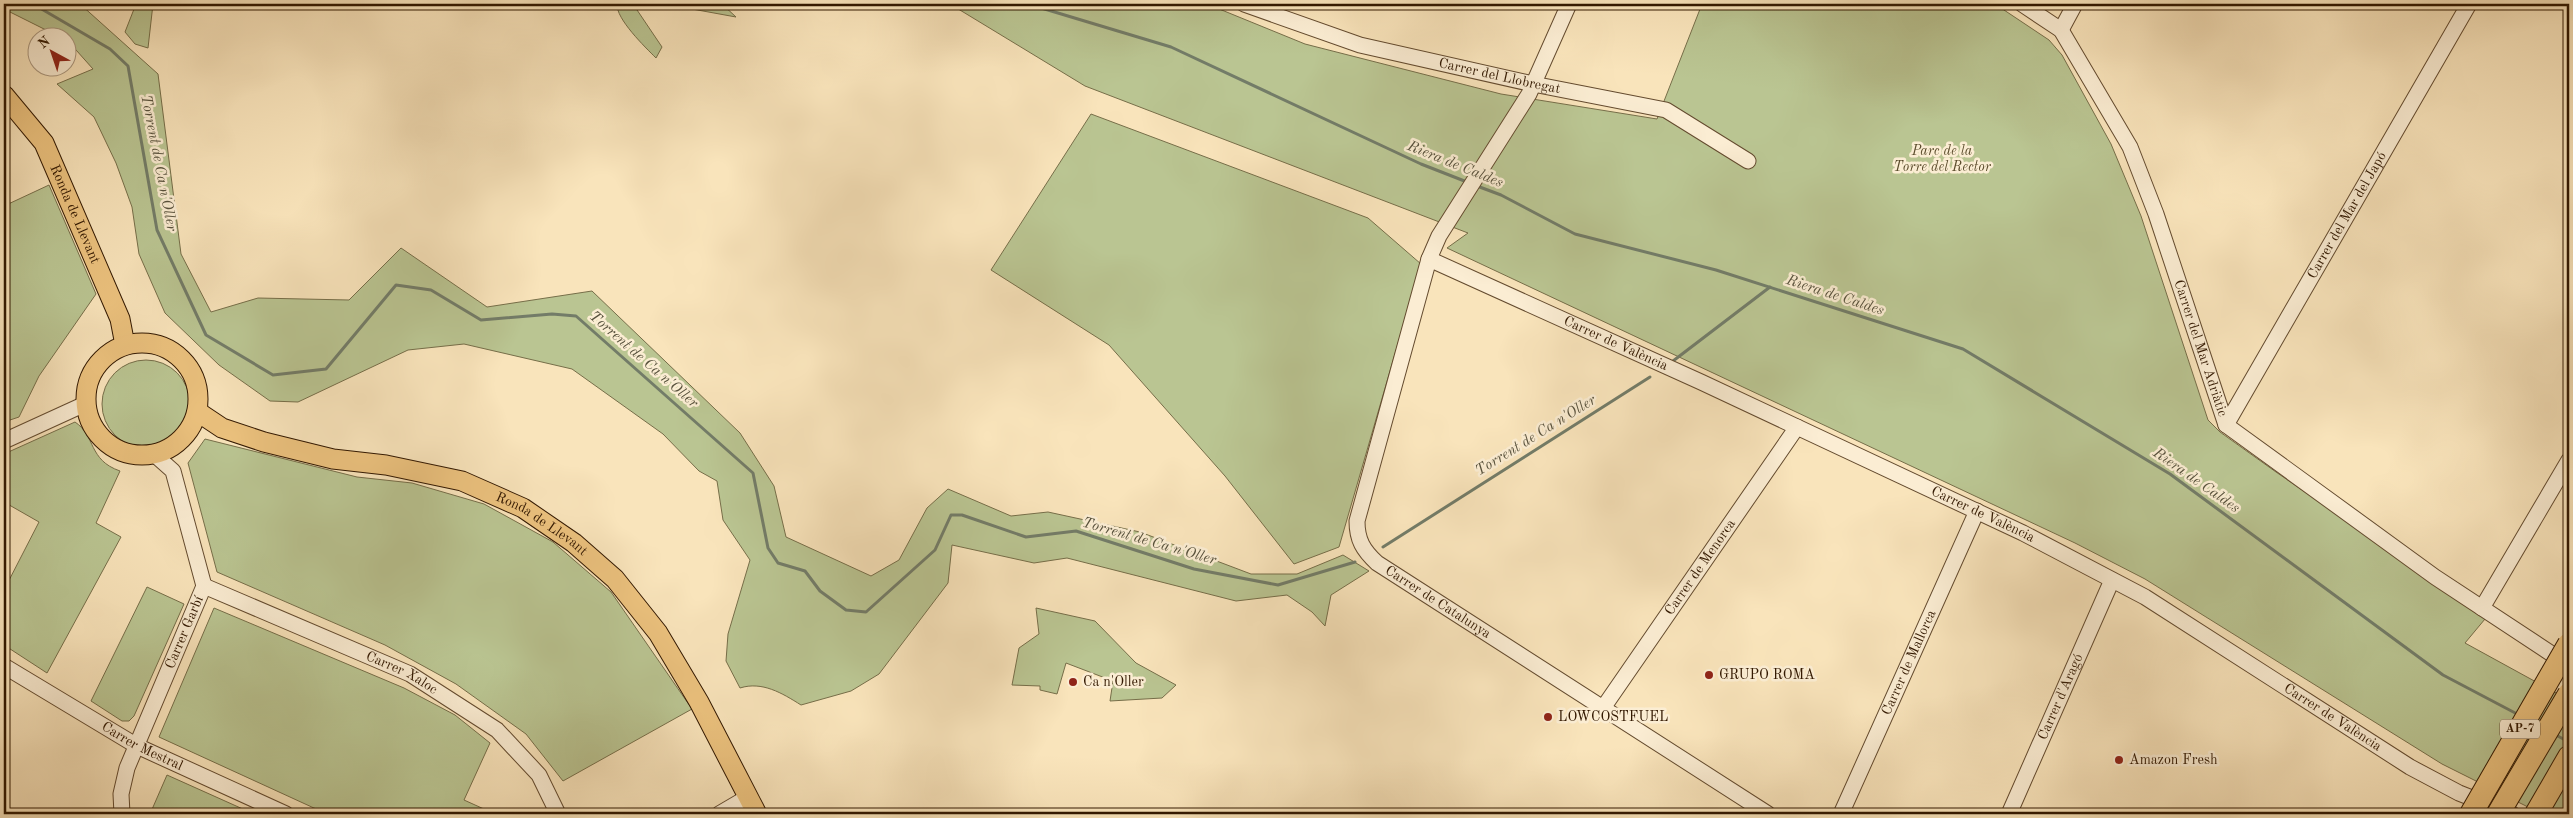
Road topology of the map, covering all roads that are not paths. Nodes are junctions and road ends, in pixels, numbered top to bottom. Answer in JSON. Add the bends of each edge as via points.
{"nodes":[{"id":1,"x":1244,"y":4,"type":"edge"},
{"id":2,"x":1569,"y":4,"type":"edge"},
{"id":3,"x":2022,"y":4,"type":"edge"},
{"id":4,"x":2075,"y":4,"type":"edge"},
{"id":5,"x":2469,"y":4,"type":"edge"},
{"id":6,"x":2061,"y":30,"type":"junction"},
{"id":7,"x":1533,"y":84,"type":"junction"},
{"id":8,"x":4,"y":95,"type":"edge"},
{"id":9,"x":1748,"y":161,"type":"dead end"},
{"id":10,"x":1429,"y":259,"type":"junction"},
{"id":11,"x":125,"y":345,"type":"junction"},
{"id":12,"x":85,"y":404,"type":"junction"},
{"id":13,"x":198,"y":412,"type":"junction"},
{"id":14,"x":2226,"y":425,"type":"junction"},
{"id":15,"x":1797,"y":427,"type":"junction"},
{"id":16,"x":4,"y":441,"type":"edge"},
{"id":17,"x":155,"y":455,"type":"junction"},
{"id":18,"x":2569,"y":460,"type":"edge"},
{"id":19,"x":1977,"y":511,"type":"junction"},
{"id":20,"x":2112,"y":580,"type":"junction"},
{"id":21,"x":204,"y":586,"type":"junction"},
{"id":22,"x":2482,"y":608,"type":"junction"},
{"id":23,"x":2569,"y":644,"type":"edge"},
{"id":24,"x":4,"y":666,"type":"edge"},
{"id":25,"x":2569,"y":666,"type":"edge"},
{"id":26,"x":2569,"y":694,"type":"edge"},
{"id":27,"x":1603,"y":708,"type":"junction"},
{"id":28,"x":137,"y":746,"type":"junction"},
{"id":29,"x":2569,"y":757,"type":"edge"},
{"id":30,"x":748,"y":797,"type":"junction"},
{"id":31,"x":122,"y":814,"type":"edge"},
{"id":32,"x":286,"y":814,"type":"edge"},
{"id":33,"x":558,"y":814,"type":"edge"},
{"id":34,"x":719,"y":814,"type":"edge"},
{"id":35,"x":757,"y":814,"type":"edge"},
{"id":36,"x":1768,"y":814,"type":"edge"},
{"id":37,"x":1841,"y":814,"type":"edge"},
{"id":38,"x":2009,"y":814,"type":"edge"},
{"id":39,"x":2471,"y":814,"type":"edge"},
{"id":40,"x":2498,"y":814,"type":"edge"},
{"id":41,"x":2512,"y":814,"type":"edge"},
{"id":42,"x":2536,"y":814,"type":"edge"}],
"edges":[{"from":1,"to":7,"type":"street","name":"Carrer del Llobregat","via":[[1350,42]]},
{"from":2,"to":7,"type":"street","name":"Carrer de Catalunya"},
{"from":3,"to":6,"type":"street","name":"Carrer del Mar Adriàtic"},
{"from":4,"to":6,"type":"street"},
{"from":5,"to":14,"type":"street","name":"Carrer del Mar del Japó"},
{"from":6,"to":14,"type":"street","name":"Carrer del Mar Adriàtic","via":[[2130,147],[2156,214]]},
{"from":7,"to":9,"type":"street","name":"Carrer del Llobregat","via":[[1666,110]]},
{"from":7,"to":10,"type":"street","name":"Carrer de Catalunya","via":[[1499,144],[1439,236]]},
{"from":8,"to":11,"type":"main road","name":"Ronda de Llevant","via":[[44,143],[120,318]]},
{"from":10,"to":15,"type":"street","name":"Carrer de València"},
{"from":10,"to":27,"type":"street","name":"Carrer de Catalunya","via":[[1357,521],[1360,544],[1377,563]]},
{"from":11,"to":12,"type":"main road","via":[[108,354],[95,367],[87,386]]},
{"from":11,"to":13,"type":"main road","via":[[156,344],[176,353],[190,367],[199,395]]},
{"from":12,"to":16,"type":"street"},
{"from":12,"to":17,"type":"main road","via":[[90,423],[111,447],[124,454]]},
{"from":13,"to":17,"type":"main road","via":[[190,430],[173,447]]},
{"from":13,"to":30,"type":"main road","name":"Ronda de Llevant","via":[[222,428],[264,442],[333,459],[386,465],[462,481],[523,508],[574,543],[615,579],[658,633],[699,702]]},
{"from":14,"to":22,"type":"street","name":"Carrer del Mar Adriàtic"},
{"from":15,"to":19,"type":"street","name":"Carrer de València"},
{"from":15,"to":27,"type":"street","name":"Carrer de Menorca"},
{"from":17,"to":21,"type":"street","name":"Carrer Garbí","via":[[173,471]]},
{"from":18,"to":22,"type":"street"},
{"from":19,"to":20,"type":"street","name":"Carrer de València"},
{"from":19,"to":37,"type":"street","name":"Carrer de Mallorca"},
{"from":20,"to":38,"type":"street","name":"Carrer d'Aragó"},
{"from":20,"to":41,"type":"street","name":"Carrer de València","via":[[2146,598],[2410,767],[2459,793]]},
{"from":21,"to":28,"type":"street","name":"Carrer Garbí"},
{"from":21,"to":33,"type":"street","name":"Carrer Xaloc","via":[[410,674],[498,730],[539,775]]},
{"from":22,"to":25,"type":"street","name":"Carrer del Mar Adriàtic"},
{"from":23,"to":39,"type":"highway","number":"AP-7","bridge":true},
{"from":24,"to":28,"type":"street","name":"Carrer Mestral"},
{"from":26,"to":40,"type":"highway","number":"AP-7","bridge":true},
{"from":27,"to":36,"type":"street","name":"Carrer de Catalunya"},
{"from":28,"to":31,"type":"street","name":"Carrer Garbí","via":[[123,780]]},
{"from":28,"to":32,"type":"street","name":"Carrer Mestral"},
{"from":29,"to":42,"type":"highway"},
{"from":30,"to":34,"type":"street"},
{"from":30,"to":35,"type":"main road","name":"Ronda de Llevant"}]}
